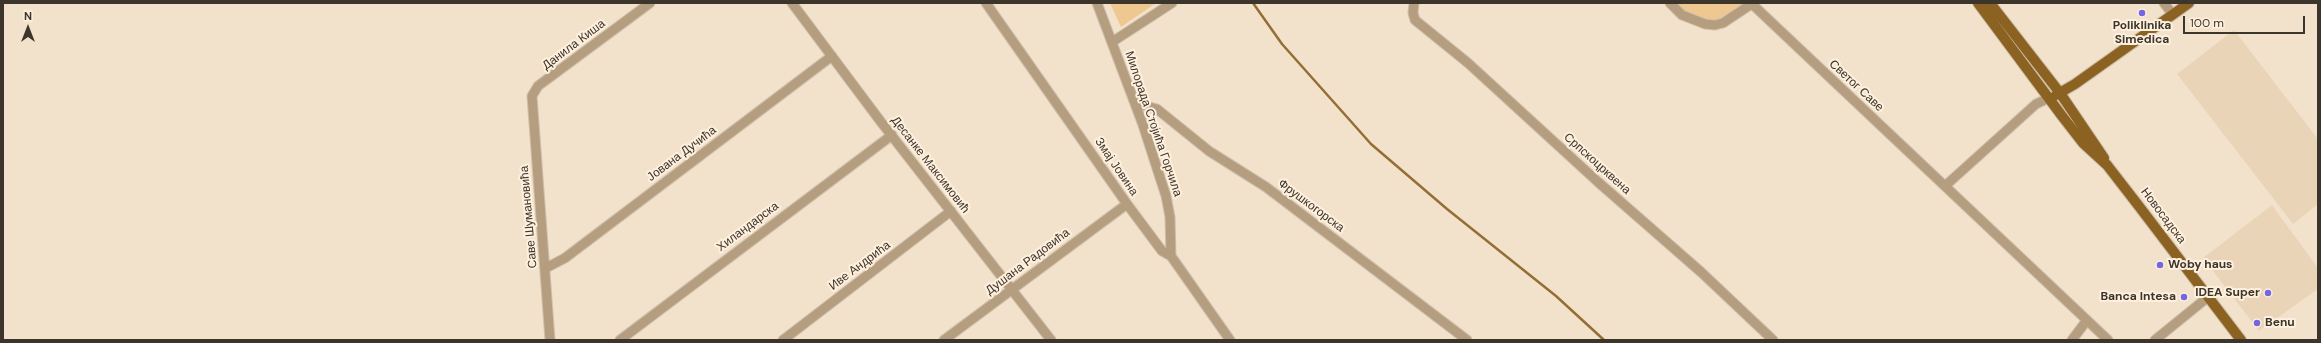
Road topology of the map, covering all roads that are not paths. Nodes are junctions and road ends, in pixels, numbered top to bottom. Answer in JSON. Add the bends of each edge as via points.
{"nodes":[{"id":1,"x":650,"y":3,"type":"edge"},
{"id":2,"x":792,"y":3,"type":"edge"},
{"id":3,"x":986,"y":3,"type":"edge"},
{"id":4,"x":1097,"y":3,"type":"edge"},
{"id":5,"x":1172,"y":3,"type":"edge"},
{"id":6,"x":1414,"y":3,"type":"edge"},
{"id":7,"x":1670,"y":3,"type":"edge"},
{"id":8,"x":1752,"y":3,"type":"edge"},
{"id":9,"x":1978,"y":3,"type":"edge"},
{"id":10,"x":1990,"y":3,"type":"edge"},
{"id":11,"x":2164,"y":3,"type":"edge"},
{"id":12,"x":2188,"y":3,"type":"edge"},
{"id":13,"x":2173,"y":14,"type":"junction"},
{"id":14,"x":1112,"y":42,"type":"junction"},
{"id":15,"x":832,"y":56,"type":"junction"},
{"id":16,"x":533,"y":93,"type":"joint"},
{"id":17,"x":2060,"y":93,"type":"junction"},
{"id":18,"x":2049,"y":98,"type":"junction"},
{"id":19,"x":1135,"y":103,"type":"junction"},
{"id":20,"x":892,"y":135,"type":"junction"},
{"id":21,"x":2107,"y":166,"type":"junction"},
{"id":22,"x":1944,"y":186,"type":"junction"},
{"id":23,"x":1127,"y":204,"type":"junction"},
{"id":24,"x":951,"y":211,"type":"junction"},
{"id":25,"x":1171,"y":256,"type":"junction"},
{"id":26,"x":546,"y":268,"type":"junction"},
{"id":27,"x":1011,"y":288,"type":"junction"},
{"id":28,"x":2208,"y":297,"type":"junction"},
{"id":29,"x":2088,"y":320,"type":"junction"},
{"id":30,"x":550,"y":340,"type":"edge"},
{"id":31,"x":620,"y":340,"type":"edge"},
{"id":32,"x":783,"y":340,"type":"edge"},
{"id":33,"x":944,"y":340,"type":"edge"},
{"id":34,"x":1051,"y":340,"type":"edge"},
{"id":35,"x":1230,"y":340,"type":"edge"},
{"id":36,"x":1467,"y":340,"type":"edge"},
{"id":37,"x":1773,"y":340,"type":"edge"},
{"id":38,"x":2072,"y":340,"type":"edge"},
{"id":39,"x":2108,"y":340,"type":"edge"},
{"id":40,"x":2155,"y":340,"type":"edge"},
{"id":41,"x":2241,"y":340,"type":"edge"}],
"edges":[{"from":1,"to":16,"type":"street","name":"Данила Киша","via":[[538,86]]},
{"from":2,"to":15,"type":"street","name":"Десанке Максимовић"},
{"from":3,"to":23,"type":"street","name":"Змај Јовина"},
{"from":4,"to":14,"type":"street","name":"Милорада Стојића Горчила"},
{"from":5,"to":14,"type":"street"},
{"from":6,"to":37,"type":"street","name":"Српскоцрквена","via":[[1415,20],[1468,64],[1701,272]]},
{"from":7,"to":8,"type":"street","via":[[1682,15],[1715,25]]},
{"from":8,"to":22,"type":"street","name":"Светог Саве"},
{"from":9,"to":18,"type":"main road","name":"Новосадска"},
{"from":10,"to":17,"type":"main road","name":"Новосадска"},
{"from":11,"to":13,"type":"street"},
{"from":12,"to":13,"type":"main road"},
{"from":13,"to":17,"type":"main road"},
{"from":14,"to":19,"type":"street","name":"Милорада Стојића Горчила"},
{"from":15,"to":20,"type":"street","name":"Десанке Максимовић"},
{"from":15,"to":26,"type":"street","name":"Јована Дучића","via":[[565,258]]},
{"from":16,"to":26,"type":"street","name":"Саве Шумановића","via":[[531,100]]},
{"from":17,"to":18,"type":"main road"},
{"from":17,"to":21,"type":"main road","name":"Новосадска","via":[[2092,137]]},
{"from":18,"to":21,"type":"main road","name":"Новосадска","via":[[2084,143]]},
{"from":18,"to":22,"type":"street","via":[[2036,104]]},
{"from":19,"to":25,"type":"street","name":"Милорада Стојића Горчила","via":[[1168,201]]},
{"from":19,"to":36,"type":"street","name":"Фрушкогорска","via":[[1157,109],[1209,151],[1266,187]]},
{"from":20,"to":24,"type":"street","name":"Десанке Максимовић"},
{"from":20,"to":31,"type":"street","name":"Хиландарска"},
{"from":21,"to":28,"type":"main road","name":"Новосадска"},
{"from":22,"to":29,"type":"street","name":"Светог Саве"},
{"from":23,"to":25,"type":"street","name":"Змај Јовина","via":[[1162,251]]},
{"from":23,"to":27,"type":"street","name":"Душана Радовића"},
{"from":24,"to":27,"type":"street","name":"Десанке Максимовић"},
{"from":24,"to":32,"type":"street","name":"Иве Андрића"},
{"from":25,"to":35,"type":"street","name":"Змај Јовина"},
{"from":26,"to":30,"type":"street","name":"Саве Шумановића"},
{"from":27,"to":33,"type":"street","name":"Душана Радовића"},
{"from":27,"to":34,"type":"street","name":"Десанке Максимовић"},
{"from":28,"to":40,"type":"street"},
{"from":28,"to":41,"type":"main road","name":"Новосадска"},
{"from":29,"to":38,"type":"street"},
{"from":29,"to":39,"type":"street","name":"Светог Саве"}]}
